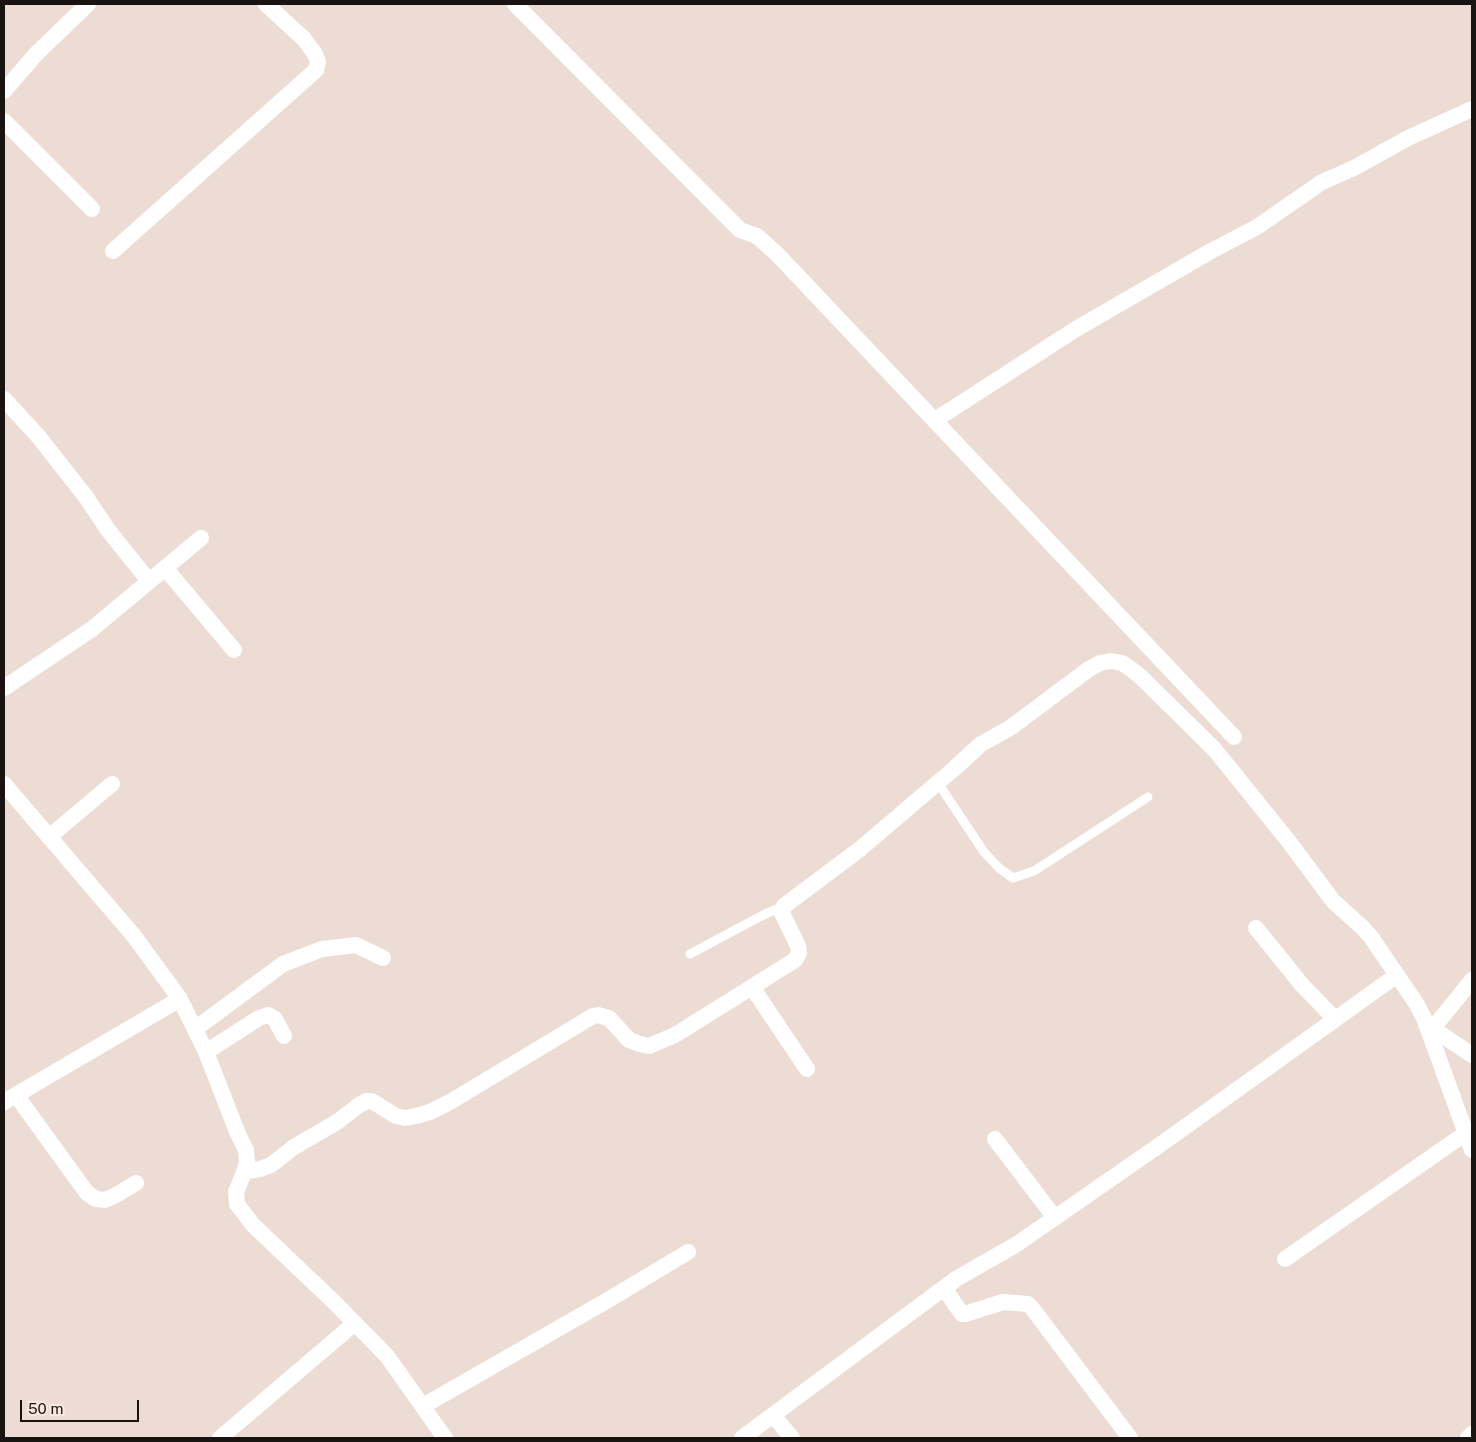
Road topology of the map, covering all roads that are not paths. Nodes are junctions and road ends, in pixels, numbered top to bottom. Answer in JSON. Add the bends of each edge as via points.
{"nodes":[{"id":1,"x":88,"y":4,"type":"edge"},
{"id":2,"x":266,"y":4,"type":"edge"},
{"id":3,"x":515,"y":4,"type":"edge"},
{"id":4,"x":4,"y":91,"type":"edge"},
{"id":5,"x":1472,"y":109,"type":"edge"},
{"id":6,"x":4,"y":121,"type":"edge"},
{"id":7,"x":92,"y":209,"type":"dead end"},
{"id":8,"x":113,"y":251,"type":"dead end"},
{"id":9,"x":4,"y":399,"type":"edge"},
{"id":10,"x":935,"y":420,"type":"junction"},
{"id":11,"x":202,"y":538,"type":"dead end"},
{"id":12,"x":165,"y":568,"type":"junction"},
{"id":13,"x":149,"y":581,"type":"junction"},
{"id":14,"x":234,"y":650,"type":"dead end"},
{"id":15,"x":4,"y":688,"type":"edge"},
{"id":16,"x":1234,"y":737,"type":"dead end"},
{"id":17,"x":938,"y":783,"type":"junction"},
{"id":18,"x":4,"y":784,"type":"edge"},
{"id":19,"x":112,"y":784,"type":"dead end"},
{"id":20,"x":1148,"y":797,"type":"dead end"},
{"id":21,"x":50,"y":837,"type":"junction"},
{"id":22,"x":784,"y":906,"type":"junction"},
{"id":23,"x":1256,"y":928,"type":"dead end"},
{"id":24,"x":690,"y":954,"type":"dead end"},
{"id":25,"x":383,"y":958,"type":"dead end"},
{"id":26,"x":1397,"y":975,"type":"junction"},
{"id":27,"x":1472,"y":980,"type":"edge"},
{"id":28,"x":752,"y":987,"type":"junction"},
{"id":29,"x":180,"y":999,"type":"junction"},
{"id":30,"x":1335,"y":1019,"type":"junction"},
{"id":31,"x":195,"y":1029,"type":"junction"},
{"id":32,"x":1431,"y":1030,"type":"junction"},
{"id":33,"x":284,"y":1036,"type":"dead end"},
{"id":34,"x":206,"y":1052,"type":"junction"},
{"id":35,"x":1472,"y":1055,"type":"edge"},
{"id":36,"x":807,"y":1069,"type":"dead end"},
{"id":37,"x":10,"y":1098,"type":"edge"},
{"id":38,"x":1466,"y":1133,"type":"junction"},
{"id":39,"x":995,"y":1139,"type":"dead end"},
{"id":40,"x":1472,"y":1150,"type":"edge"},
{"id":41,"x":244,"y":1172,"type":"junction"},
{"id":42,"x":136,"y":1183,"type":"dead end"},
{"id":43,"x":1055,"y":1218,"type":"junction"},
{"id":44,"x":688,"y":1252,"type":"dead end"},
{"id":45,"x":1285,"y":1259,"type":"dead end"},
{"id":46,"x":944,"y":1288,"type":"junction"},
{"id":47,"x":355,"y":1323,"type":"junction"},
{"id":48,"x":423,"y":1406,"type":"junction"},
{"id":49,"x":773,"y":1415,"type":"junction"},
{"id":50,"x":1472,"y":1434,"type":"edge"},
{"id":51,"x":220,"y":1438,"type":"edge"},
{"id":52,"x":445,"y":1438,"type":"edge"},
{"id":53,"x":742,"y":1438,"type":"edge"},
{"id":54,"x":792,"y":1438,"type":"edge"},
{"id":55,"x":1130,"y":1438,"type":"edge"},
{"id":56,"x":1468,"y":1438,"type":"edge"}],
"edges":[{"from":1,"to":4,"type":"street","via":[[36,54]]},
{"from":2,"to":8,"type":"street","via":[[304,39],[315,54],[316,70]]},
{"from":3,"to":10,"type":"street","via":[[740,230],[757,236],[777,254]]},
{"from":5,"to":10,"type":"street","via":[[1322,182],[1257,227],[1211,250],[1076,329]]},
{"from":6,"to":7,"type":"street"},
{"from":9,"to":13,"type":"street","via":[[38,436]]},
{"from":10,"to":16,"type":"street"},
{"from":11,"to":12,"type":"street"},
{"from":12,"to":13,"type":"street"},
{"from":12,"to":14,"type":"street"},
{"from":13,"to":15,"type":"street","via":[[92,629]]},
{"from":17,"to":20,"type":"lane","via":[[984,852],[1012,878],[1034,871]]},
{"from":17,"to":22,"type":"street","via":[[860,849]]},
{"from":17,"to":26,"type":"street","via":[[981,744],[1010,728],[1089,669],[1110,661],[1122,663],[1141,677],[1215,750],[1333,901],[1371,937]]},
{"from":18,"to":21,"type":"street"},
{"from":19,"to":21,"type":"street"},
{"from":21,"to":29,"type":"street","via":[[134,936]]},
{"from":22,"to":24,"type":"lane"},
{"from":22,"to":28,"type":"street","via":[[782,913],[800,953],[795,960]]},
{"from":23,"to":30,"type":"street","via":[[1302,985]]},
{"from":25,"to":31,"type":"street","via":[[356,945],[322,949],[283,964]]},
{"from":26,"to":30,"type":"street"},
{"from":26,"to":32,"type":"street"},
{"from":27,"to":32,"type":"street"},
{"from":28,"to":36,"type":"street"},
{"from":28,"to":41,"type":"street","via":[[675,1035],[650,1046],[629,1040],[610,1018],[593,1016],[430,1112],[404,1118],[367,1101],[271,1164]]},
{"from":29,"to":31,"type":"street"},
{"from":29,"to":37,"type":"street"},
{"from":30,"to":43,"type":"street"},
{"from":31,"to":34,"type":"street"},
{"from":32,"to":35,"type":"street"},
{"from":32,"to":38,"type":"street"},
{"from":33,"to":34,"type":"street","via":[[275,1019],[268,1015]]},
{"from":34,"to":41,"type":"street","via":[[246,1150]]},
{"from":37,"to":42,"type":"street","via":[[87,1193],[104,1200]]},
{"from":38,"to":40,"type":"street"},
{"from":38,"to":45,"type":"street"},
{"from":39,"to":43,"type":"street"},
{"from":41,"to":47,"type":"street","via":[[236,1192],[237,1204],[253,1225]]},
{"from":43,"to":46,"type":"street"},
{"from":44,"to":48,"type":"street"},
{"from":46,"to":49,"type":"street"},
{"from":46,"to":55,"type":"street","via":[[962,1314],[1003,1302],[1028,1304]]},
{"from":47,"to":48,"type":"street","via":[[387,1356]]},
{"from":47,"to":51,"type":"street"},
{"from":48,"to":52,"type":"street"},
{"from":49,"to":53,"type":"street"},
{"from":49,"to":54,"type":"street"},
{"from":50,"to":56,"type":"street"}]}
